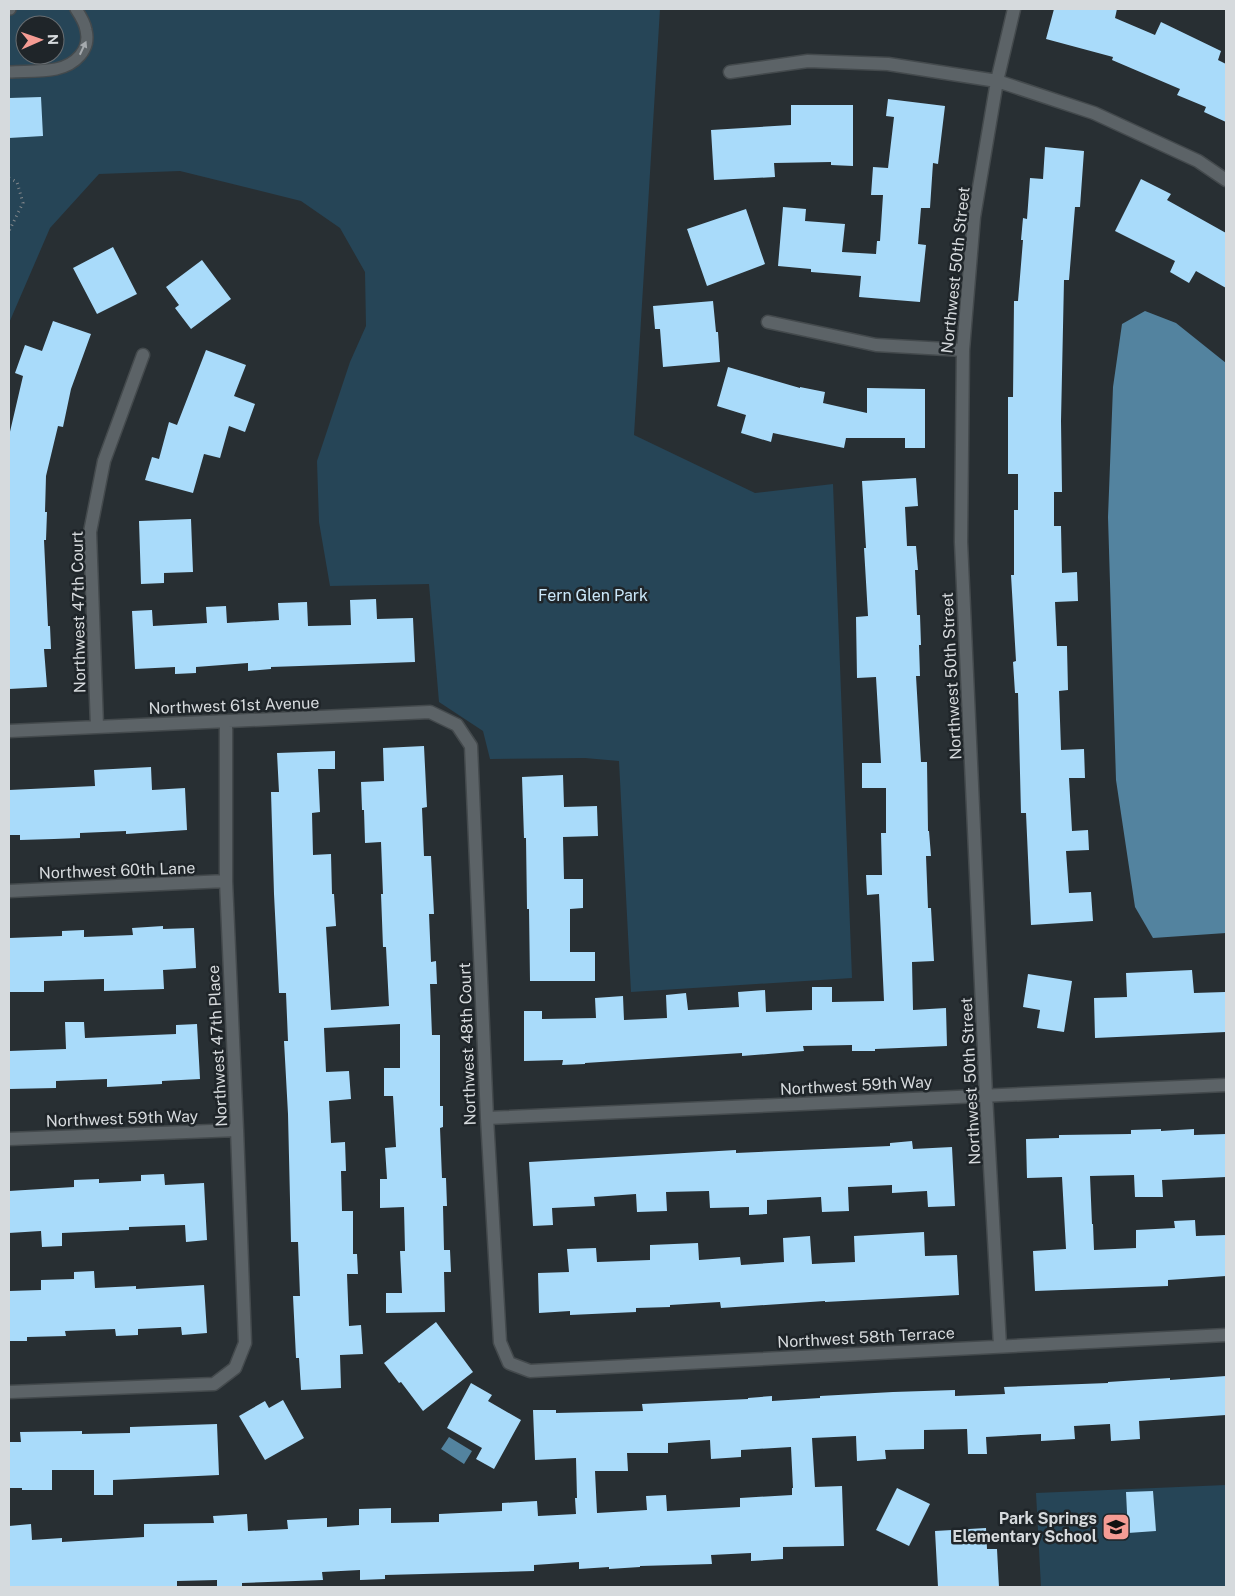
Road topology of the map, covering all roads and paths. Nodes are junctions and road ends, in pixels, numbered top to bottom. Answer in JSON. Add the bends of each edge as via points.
{"nodes":[{"id":1,"x":76,"y":9,"type":"edge"},
{"id":2,"x":1014,"y":9,"type":"edge"},
{"id":3,"x":9,"y":72,"type":"edge"},
{"id":4,"x":730,"y":72,"type":"dead end"},
{"id":5,"x":996,"y":82,"type":"junction"},
{"id":6,"x":9,"y":178,"type":"edge"},
{"id":7,"x":1226,"y":180,"type":"edge"},
{"id":8,"x":9,"y":232,"type":"edge"},
{"id":9,"x":768,"y":322,"type":"dead end"},
{"id":10,"x":963,"y":350,"type":"junction"},
{"id":11,"x":143,"y":355,"type":"dead end"},
{"id":12,"x":226,"y":722,"type":"junction"},
{"id":13,"x":457,"y":725,"type":"joint"},
{"id":14,"x":97,"y":726,"type":"junction"},
{"id":15,"x":9,"y":730,"type":"edge"},
{"id":16,"x":226,"y":882,"type":"junction"},
{"id":17,"x":9,"y":891,"type":"edge"},
{"id":18,"x":1226,"y":1085,"type":"edge"},
{"id":19,"x":986,"y":1096,"type":"junction"},
{"id":20,"x":487,"y":1118,"type":"junction"},
{"id":21,"x":237,"y":1130,"type":"junction"},
{"id":22,"x":9,"y":1139,"type":"edge"},
{"id":23,"x":1226,"y":1335,"type":"edge"},
{"id":24,"x":1000,"y":1346,"type":"junction"},
{"id":25,"x":509,"y":1364,"type":"joint"},
{"id":26,"x":9,"y":1392,"type":"edge"}],
"edges":[{"from":3,"to":1,"type":"lane","one_way":true,"via":[[55,69],[74,62],[87,44],[86,30]]},
{"from":2,"to":5,"type":"street","name":"Northwest 50th Street"},
{"from":4,"to":5,"type":"street","via":[[808,61],[879,64]]},
{"from":5,"to":7,"type":"street","via":[[1094,113],[1198,161]]},
{"from":5,"to":10,"type":"street","name":"Northwest 50th Street","via":[[974,217]]},
{"from":6,"to":8,"type":"path","via":[[17,182],[23,203]]},
{"from":9,"to":10,"type":"street","via":[[876,345]]},
{"from":10,"to":19,"type":"street","name":"Northwest 50th Street","via":[[961,542]]},
{"from":11,"to":14,"type":"street","name":"Northwest 47th Court","via":[[104,461],[90,532]]},
{"from":12,"to":13,"type":"street","name":"Northwest 61st Avenue","via":[[430,712]]},
{"from":12,"to":14,"type":"street","name":"Northwest 61st Avenue"},
{"from":12,"to":16,"type":"street","name":"Northwest 47th Place"},
{"from":13,"to":20,"type":"street","name":"Northwest 48th Court","via":[[471,746]]},
{"from":14,"to":15,"type":"street","name":"Northwest 61st Avenue"},
{"from":16,"to":17,"type":"street","name":"Northwest 60th Lane"},
{"from":16,"to":21,"type":"street","name":"Northwest 47th Place"},
{"from":18,"to":19,"type":"street","name":"Northwest 59th Way"},
{"from":19,"to":20,"type":"street","name":"Northwest 59th Way"},
{"from":19,"to":24,"type":"street","name":"Northwest 50th Street"},
{"from":20,"to":25,"type":"street","name":"Northwest 48th Court","via":[[500,1342]]},
{"from":21,"to":22,"type":"street","name":"Northwest 59th Way"},
{"from":21,"to":26,"type":"street","name":"Northwest 47th Place","via":[[245,1343],[235,1368],[214,1384]]},
{"from":23,"to":24,"type":"street","name":"Northwest 58th Terrace"},
{"from":24,"to":25,"type":"street","name":"Northwest 58th Terrace","via":[[530,1371]]}]}
